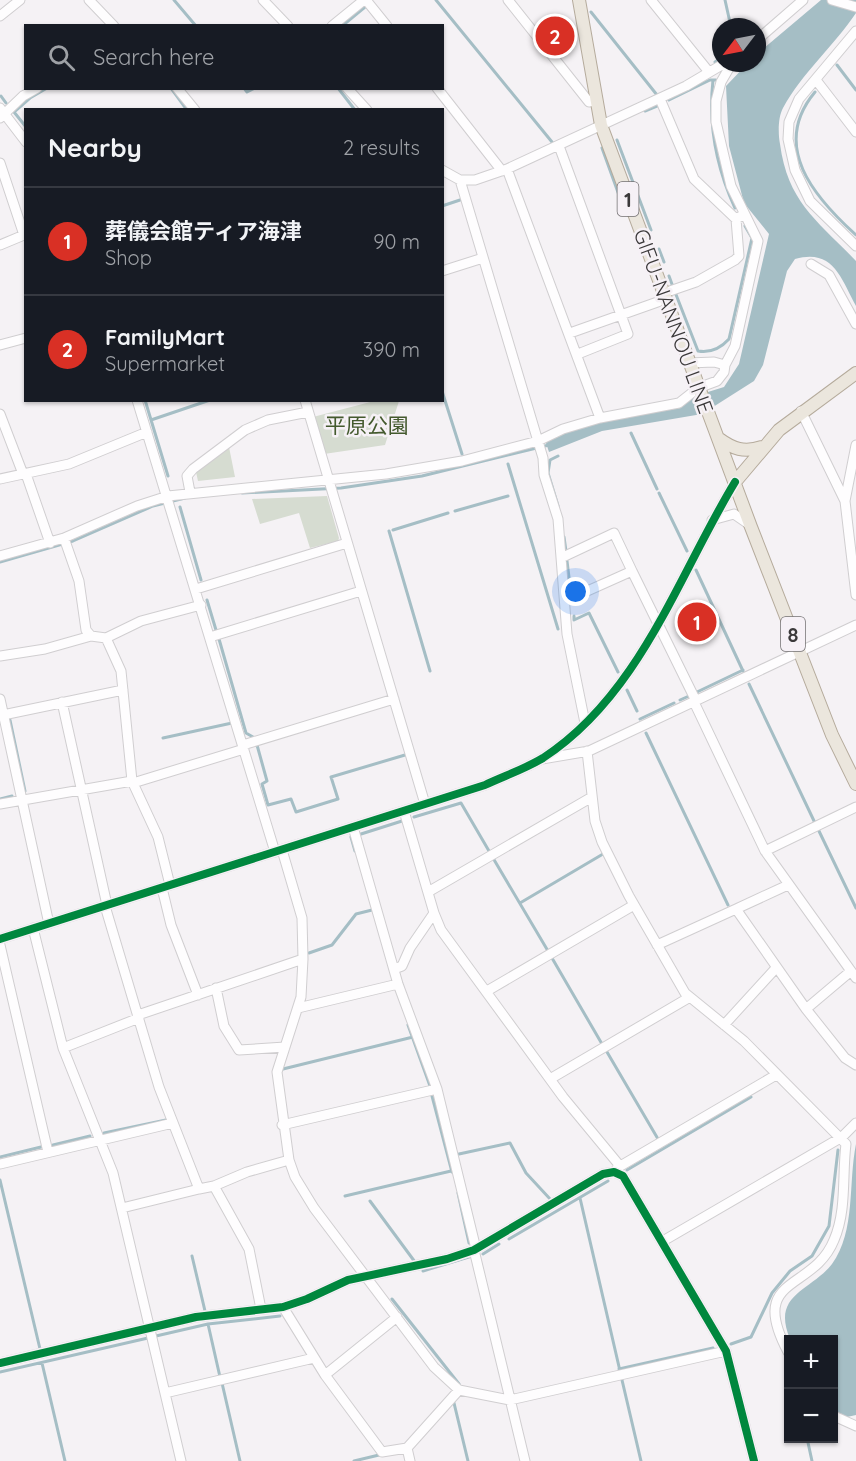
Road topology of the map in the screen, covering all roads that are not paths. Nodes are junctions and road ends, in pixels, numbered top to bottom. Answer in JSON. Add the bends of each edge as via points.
{"nodes":[{"id":1,"x":20,"y":0,"type":"edge"},
{"id":2,"x":89,"y":0,"type":"edge"},
{"id":3,"x":263,"y":0,"type":"edge"},
{"id":4,"x":365,"y":0,"type":"edge"},
{"id":5,"x":507,"y":0,"type":"edge"},
{"id":6,"x":579,"y":0,"type":"edge"},
{"id":7,"x":651,"y":0,"type":"edge"},
{"id":8,"x":803,"y":0,"type":"edge"},
{"id":9,"x":832,"y":0,"type":"edge"},
{"id":10,"x":351,"y":4,"type":"edge"},
{"id":11,"x":856,"y":7,"type":"edge"},
{"id":12,"x":0,"y":16,"type":"edge"},
{"id":13,"x":112,"y":24,"type":"edge"},
{"id":14,"x":286,"y":24,"type":"edge"},
{"id":15,"x":334,"y":24,"type":"edge"},
{"id":16,"x":385,"y":24,"type":"edge"},
{"id":17,"x":856,"y":31,"type":"edge"},
{"id":18,"x":766,"y":32,"type":"edge"},
{"id":19,"x":712,"y":70,"type":"edge"},
{"id":20,"x":709,"y":72,"type":"junction"},
{"id":21,"x":727,"y":72,"type":"edge"},
{"id":22,"x":816,"y":80,"type":"junction"},
{"id":23,"x":34,"y":90,"type":"edge"},
{"id":24,"x":179,"y":90,"type":"edge"},
{"id":25,"x":349,"y":90,"type":"edge"},
{"id":26,"x":439,"y":90,"type":"edge"},
{"id":27,"x":660,"y":99,"type":"junction"},
{"id":28,"x":595,"y":101,"type":"junction"},
{"id":29,"x":193,"y":108,"type":"edge"},
{"id":30,"x":365,"y":108,"type":"edge"},
{"id":31,"x":1,"y":114,"type":"edge"},
{"id":32,"x":601,"y":125,"type":"junction"},
{"id":33,"x":856,"y":132,"type":"edge"},
{"id":34,"x":24,"y":140,"type":"edge"},
{"id":35,"x":559,"y":146,"type":"junction"},
{"id":36,"x":0,"y":163,"type":"edge"},
{"id":37,"x":504,"y":170,"type":"junction"},
{"id":38,"x":444,"y":171,"type":"edge"},
{"id":39,"x":460,"y":180,"type":"junction"},
{"id":40,"x":740,"y":217,"type":"junction"},
{"id":41,"x":24,"y":231,"type":"edge"},
{"id":42,"x":24,"y":234,"type":"edge"},
{"id":43,"x":0,"y":245,"type":"edge"},
{"id":44,"x":856,"y":246,"type":"edge"},
{"id":45,"x":483,"y":258,"type":"junction"},
{"id":46,"x":811,"y":264,"type":"dead end"},
{"id":47,"x":444,"y":271,"type":"edge"},
{"id":48,"x":665,"y":296,"type":"junction"},
{"id":49,"x":621,"y":315,"type":"junction"},
{"id":50,"x":856,"y":324,"type":"edge"},
{"id":51,"x":570,"y":333,"type":"junction"},
{"id":52,"x":24,"y":339,"type":"edge"},
{"id":53,"x":0,"y":345,"type":"edge"},
{"id":54,"x":578,"y":354,"type":"junction"},
{"id":55,"x":689,"y":363,"type":"junction"},
{"id":56,"x":725,"y":365,"type":"junction"},
{"id":57,"x":856,"y":373,"type":"edge"},
{"id":58,"x":699,"y":390,"type":"junction"},
{"id":59,"x":138,"y":402,"type":"edge"},
{"id":60,"x":306,"y":402,"type":"edge"},
{"id":61,"x":801,"y":411,"type":"junction"},
{"id":62,"x":308,"y":412,"type":"junction"},
{"id":63,"x":0,"y":415,"type":"edge"},
{"id":64,"x":600,"y":418,"type":"junction"},
{"id":65,"x":147,"y":432,"type":"junction"},
{"id":66,"x":717,"y":437,"type":"junction"},
{"id":67,"x":538,"y":441,"type":"junction"},
{"id":68,"x":856,"y":445,"type":"edge"},
{"id":69,"x":762,"y":447,"type":"junction"},
{"id":70,"x":25,"y":474,"type":"junction"},
{"id":71,"x":0,"y":479,"type":"edge"},
{"id":72,"x":735,"y":482,"type":"junction"},
{"id":73,"x":330,"y":486,"type":"junction"},
{"id":74,"x":190,"y":492,"type":"junction"},
{"id":75,"x":168,"y":497,"type":"junction"},
{"id":76,"x":845,"y":501,"type":"junction"},
{"id":77,"x":711,"y":521,"type":"junction"},
{"id":78,"x":751,"y":527,"type":"junction"},
{"id":79,"x":65,"y":540,"type":"junction"},
{"id":80,"x":50,"y":543,"type":"junction"},
{"id":81,"x":347,"y":543,"type":"junction"},
{"id":82,"x":0,"y":556,"type":"edge"},
{"id":83,"x":562,"y":557,"type":"junction"},
{"id":84,"x":632,"y":571,"type":"junction"},
{"id":85,"x":196,"y":589,"type":"junction"},
{"id":86,"x":361,"y":591,"type":"junction"},
{"id":87,"x":856,"y":595,"type":"edge"},
{"id":88,"x":565,"y":601,"type":"junction"},
{"id":89,"x":201,"y":605,"type":"junction"},
{"id":90,"x":658,"y":623,"type":"junction"},
{"id":91,"x":856,"y":625,"type":"edge"},
{"id":92,"x":91,"y":636,"type":"junction"},
{"id":93,"x":210,"y":637,"type":"junction"},
{"id":94,"x":106,"y":638,"type":"junction"},
{"id":95,"x":800,"y":652,"type":"junction"},
{"id":96,"x":0,"y":656,"type":"edge"},
{"id":97,"x":123,"y":690,"type":"junction"},
{"id":98,"x":0,"y":699,"type":"edge"},
{"id":99,"x":394,"y":699,"type":"junction"},
{"id":100,"x":62,"y":702,"type":"junction"},
{"id":101,"x":695,"y":702,"type":"junction"},
{"id":102,"x":3,"y":715,"type":"junction"},
{"id":103,"x":585,"y":723,"type":"junction"},
{"id":104,"x":243,"y":747,"type":"junction"},
{"id":105,"x":587,"y":751,"type":"junction"},
{"id":106,"x":542,"y":759,"type":"junction"},
{"id":107,"x":133,"y":782,"type":"junction"},
{"id":108,"x":856,"y":784,"type":"edge"},
{"id":109,"x":81,"y":788,"type":"junction"},
{"id":110,"x":592,"y":797,"type":"junction"},
{"id":111,"x":22,"y":799,"type":"junction"},
{"id":112,"x":0,"y":804,"type":"edge"},
{"id":113,"x":426,"y":804,"type":"junction"},
{"id":114,"x":856,"y":807,"type":"edge"},
{"id":115,"x":404,"y":811,"type":"junction"},
{"id":116,"x":353,"y":827,"type":"junction"},
{"id":117,"x":278,"y":851,"type":"junction"},
{"id":118,"x":765,"y":851,"type":"junction"},
{"id":119,"x":788,"y":885,"type":"junction"},
{"id":120,"x":166,"y":887,"type":"junction"},
{"id":121,"x":428,"y":892,"type":"junction"},
{"id":122,"x":106,"y":905,"type":"junction"},
{"id":123,"x":634,"y":905,"type":"junction"},
{"id":124,"x":736,"y":909,"type":"junction"},
{"id":125,"x":434,"y":913,"type":"junction"},
{"id":126,"x":49,"y":924,"type":"junction"},
{"id":127,"x":33,"y":928,"type":"junction"},
{"id":128,"x":0,"y":939,"type":"edge"},
{"id":129,"x":0,"y":945,"type":"edge"},
{"id":130,"x":657,"y":945,"type":"junction"},
{"id":131,"x":303,"y":959,"type":"junction"},
{"id":132,"x":776,"y":968,"type":"junction"},
{"id":133,"x":394,"y":969,"type":"junction"},
{"id":134,"x":853,"y":974,"type":"edge"},
{"id":135,"x":398,"y":984,"type":"junction"},
{"id":136,"x":216,"y":988,"type":"junction"},
{"id":137,"x":487,"y":991,"type":"junction"},
{"id":138,"x":198,"y":995,"type":"junction"},
{"id":139,"x":690,"y":997,"type":"junction"},
{"id":140,"x":298,"y":1008,"type":"junction"},
{"id":141,"x":806,"y":1009,"type":"junction"},
{"id":142,"x":138,"y":1017,"type":"junction"},
{"id":143,"x":724,"y":1025,"type":"junction"},
{"id":144,"x":285,"y":1047,"type":"junction"},
{"id":145,"x":63,"y":1048,"type":"junction"},
{"id":146,"x":856,"y":1065,"type":"edge"},
{"id":147,"x":776,"y":1075,"type":"junction"},
{"id":148,"x":550,"y":1079,"type":"junction"},
{"id":149,"x":437,"y":1089,"type":"junction"},
{"id":150,"x":173,"y":1123,"type":"junction"},
{"id":151,"x":856,"y":1123,"type":"edge"},
{"id":152,"x":282,"y":1125,"type":"junction"},
{"id":153,"x":842,"y":1137,"type":"junction"},
{"id":154,"x":99,"y":1140,"type":"junction"},
{"id":155,"x":48,"y":1152,"type":"junction"},
{"id":156,"x":289,"y":1160,"type":"junction"},
{"id":157,"x":0,"y":1164,"type":"edge"},
{"id":158,"x":617,"y":1169,"type":"junction"},
{"id":159,"x":214,"y":1186,"type":"junction"},
{"id":160,"x":199,"y":1189,"type":"junction"},
{"id":161,"x":122,"y":1208,"type":"junction"},
{"id":162,"x":663,"y":1241,"type":"junction"},
{"id":163,"x":475,"y":1249,"type":"junction"},
{"id":164,"x":365,"y":1275,"type":"junction"},
{"id":165,"x":283,"y":1307,"type":"junction"},
{"id":166,"x":261,"y":1309,"type":"junction"},
{"id":167,"x":397,"y":1317,"type":"junction"},
{"id":168,"x":151,"y":1329,"type":"junction"},
{"id":169,"x":784,"y":1343,"type":"edge"},
{"id":170,"x":726,"y":1351,"type":"junction"},
{"id":171,"x":314,"y":1358,"type":"junction"},
{"id":172,"x":0,"y":1363,"type":"edge"},
{"id":173,"x":325,"y":1375,"type":"junction"},
{"id":174,"x":459,"y":1390,"type":"junction"},
{"id":175,"x":165,"y":1393,"type":"junction"},
{"id":176,"x":510,"y":1401,"type":"junction"},
{"id":177,"x":838,"y":1418,"type":"edge"},
{"id":178,"x":856,"y":1426,"type":"edge"},
{"id":179,"x":407,"y":1448,"type":"junction"},
{"id":180,"x":181,"y":1461,"type":"edge"},
{"id":181,"x":410,"y":1461,"type":"edge"},
{"id":182,"x":525,"y":1461,"type":"edge"},
{"id":183,"x":754,"y":1461,"type":"edge"}],
"edges":[{"from":1,"to":12,"type":"street"},
{"from":2,"to":13,"type":"street"},
{"from":3,"to":14,"type":"street"},
{"from":4,"to":10,"type":"street"},
{"from":4,"to":16,"type":"street"},
{"from":5,"to":28,"type":"street","via":[[589,102]]},
{"from":6,"to":28,"type":"main road","name":"GIFU-NANNOU LINE","number":"1"},
{"from":7,"to":20,"type":"street"},
{"from":8,"to":18,"type":"street"},
{"from":9,"to":11,"type":"street"},
{"from":10,"to":15,"type":"street"},
{"from":17,"to":22,"type":"street"},
{"from":19,"to":20,"type":"street"},
{"from":20,"to":27,"type":"street"},
{"from":21,"to":40,"type":"street","via":[[716,101],[716,122]]},
{"from":22,"to":33,"type":"street"},
{"from":22,"to":44,"type":"street","via":[[799,99],[789,122],[788,139],[795,170],[810,201]]},
{"from":23,"to":31,"type":"street"},
{"from":24,"to":29,"type":"street"},
{"from":25,"to":30,"type":"street"},
{"from":26,"to":37,"type":"street"},
{"from":27,"to":32,"type":"street"},
{"from":27,"to":40,"type":"street","via":[[694,180]]},
{"from":28,"to":32,"type":"main road","name":"GIFU-NANNOU LINE","number":"1"},
{"from":31,"to":34,"type":"street"},
{"from":32,"to":35,"type":"street"},
{"from":32,"to":48,"type":"main road","name":"GIFU-NANNOU LINE","number":"1"},
{"from":35,"to":37,"type":"street"},
{"from":35,"to":49,"type":"street"},
{"from":36,"to":41,"type":"street"},
{"from":37,"to":39,"type":"street","via":[[475,180]]},
{"from":37,"to":51,"type":"street"},
{"from":38,"to":39,"type":"street"},
{"from":39,"to":45,"type":"street"},
{"from":40,"to":48,"type":"street","via":[[735,260]]},
{"from":40,"to":56,"type":"street","via":[[758,241],[735,346]]},
{"from":42,"to":43,"type":"street"},
{"from":45,"to":47,"type":"street"},
{"from":45,"to":67,"type":"street"},
{"from":46,"to":50,"type":"street","via":[[829,275]]},
{"from":48,"to":49,"type":"street"},
{"from":48,"to":55,"type":"main road","name":"GIFU-NANNOU LINE","number":"1"},
{"from":49,"to":51,"type":"street"},
{"from":49,"to":54,"type":"street","via":[[628,334]]},
{"from":51,"to":54,"type":"street"},
{"from":52,"to":53,"type":"street"},
{"from":54,"to":64,"type":"street"},
{"from":55,"to":56,"type":"street"},
{"from":55,"to":58,"type":"main road","name":"GIFU-NANNOU LINE","number":"1"},
{"from":56,"to":58,"type":"street","via":[[717,381]]},
{"from":57,"to":61,"type":"main road"},
{"from":58,"to":64,"type":"street","via":[[679,403]]},
{"from":58,"to":66,"type":"main road","name":"GIFU-NANNOU LINE","number":"1"},
{"from":59,"to":65,"type":"street"},
{"from":60,"to":62,"type":"street"},
{"from":61,"to":69,"type":"main road"},
{"from":61,"to":76,"type":"street"},
{"from":62,"to":73,"type":"street"},
{"from":62,"to":74,"type":"street","via":[[268,420],[245,430],[193,469],[187,476]]},
{"from":63,"to":70,"type":"street"},
{"from":64,"to":67,"type":"street"},
{"from":65,"to":70,"type":"street","via":[[69,464]]},
{"from":65,"to":75,"type":"street"},
{"from":66,"to":69,"type":"main road","via":[[736,450]]},
{"from":66,"to":72,"type":"main road","name":"GIFU-NANNOU LINE","number":"1"},
{"from":67,"to":73,"type":"street","via":[[462,461]]},
{"from":67,"to":83,"type":"street","via":[[558,519]]},
{"from":68,"to":76,"type":"street"},
{"from":69,"to":72,"type":"main road"},
{"from":70,"to":71,"type":"street"},
{"from":70,"to":80,"type":"street"},
{"from":72,"to":77,"type":"street"},
{"from":72,"to":78,"type":"main road","number":"8"},
{"from":73,"to":74,"type":"street"},
{"from":73,"to":81,"type":"street"},
{"from":74,"to":75,"type":"street"},
{"from":75,"to":79,"type":"street","via":[[137,506]]},
{"from":75,"to":85,"type":"street"},
{"from":76,"to":87,"type":"street"},
{"from":77,"to":78,"type":"street","via":[[734,514]]},
{"from":77,"to":90,"type":"street"},
{"from":78,"to":95,"type":"main road","number":"8"},
{"from":79,"to":80,"type":"street"},
{"from":79,"to":92,"type":"street","via":[[79,581],[86,630]]},
{"from":80,"to":82,"type":"street"},
{"from":81,"to":85,"type":"street"},
{"from":81,"to":86,"type":"street"},
{"from":83,"to":84,"type":"street","via":[[614,533]]},
{"from":83,"to":88,"type":"street"},
{"from":84,"to":88,"type":"street"},
{"from":84,"to":90,"type":"street"},
{"from":85,"to":89,"type":"street"},
{"from":86,"to":93,"type":"street"},
{"from":86,"to":99,"type":"street"},
{"from":88,"to":103,"type":"street","via":[[567,634]]},
{"from":89,"to":93,"type":"street"},
{"from":89,"to":94,"type":"street","via":[[141,621]]},
{"from":90,"to":101,"type":"street"},
{"from":90,"to":103,"type":"street","via":[[631,669]]},
{"from":91,"to":95,"type":"street"},
{"from":92,"to":94,"type":"street"},
{"from":92,"to":96,"type":"street"},
{"from":93,"to":104,"type":"street"},
{"from":94,"to":97,"type":"street","via":[[121,671]]},
{"from":95,"to":101,"type":"street"},
{"from":95,"to":108,"type":"main road","number":"8"},
{"from":97,"to":100,"type":"street"},
{"from":97,"to":107,"type":"street"},
{"from":98,"to":102,"type":"street"},
{"from":99,"to":104,"type":"street"},
{"from":99,"to":113,"type":"street"},
{"from":100,"to":102,"type":"street"},
{"from":100,"to":109,"type":"street"},
{"from":101,"to":105,"type":"street"},
{"from":101,"to":118,"type":"street"},
{"from":102,"to":111,"type":"street"},
{"from":103,"to":106,"type":"street"},
{"from":104,"to":107,"type":"street"},
{"from":104,"to":117,"type":"street"},
{"from":105,"to":106,"type":"street"},
{"from":105,"to":110,"type":"street"},
{"from":106,"to":113,"type":"street"},
{"from":107,"to":109,"type":"street"},
{"from":107,"to":120,"type":"street","via":[[158,837]]},
{"from":109,"to":111,"type":"street"},
{"from":109,"to":122,"type":"street"},
{"from":110,"to":121,"type":"street"},
{"from":110,"to":123,"type":"street","via":[[602,842]]},
{"from":111,"to":112,"type":"street"},
{"from":111,"to":126,"type":"street"},
{"from":113,"to":115,"type":"street"},
{"from":114,"to":118,"type":"street"},
{"from":115,"to":116,"type":"street"},
{"from":115,"to":121,"type":"street"},
{"from":116,"to":117,"type":"street"},
{"from":116,"to":133,"type":"street"},
{"from":117,"to":120,"type":"street"},
{"from":117,"to":131,"type":"street","via":[[302,918]]},
{"from":118,"to":119,"type":"street"},
{"from":119,"to":124,"type":"street"},
{"from":119,"to":134,"type":"street"},
{"from":120,"to":122,"type":"street"},
{"from":120,"to":138,"type":"street","via":[[171,924]]},
{"from":121,"to":125,"type":"street"},
{"from":122,"to":126,"type":"street"},
{"from":122,"to":142,"type":"street"},
{"from":123,"to":130,"type":"street"},
{"from":123,"to":137,"type":"street"},
{"from":124,"to":130,"type":"street"},
{"from":124,"to":132,"type":"street"},
{"from":125,"to":133,"type":"street","via":[[402,966]]},
{"from":125,"to":137,"type":"street","via":[[441,930]]},
{"from":126,"to":127,"type":"street"},
{"from":127,"to":128,"type":"street"},
{"from":127,"to":145,"type":"street"},
{"from":129,"to":155,"type":"street"},
{"from":130,"to":139,"type":"street"},
{"from":131,"to":136,"type":"street"},
{"from":131,"to":140,"type":"street"},
{"from":132,"to":141,"type":"street"},
{"from":132,"to":143,"type":"street"},
{"from":133,"to":135,"type":"street"},
{"from":134,"to":141,"type":"street"},
{"from":135,"to":140,"type":"street"},
{"from":135,"to":149,"type":"street"},
{"from":136,"to":138,"type":"street"},
{"from":136,"to":144,"type":"street","via":[[224,1026],[239,1050]]},
{"from":137,"to":148,"type":"street"},
{"from":138,"to":142,"type":"street"},
{"from":139,"to":143,"type":"street"},
{"from":139,"to":148,"type":"street"},
{"from":140,"to":144,"type":"street"},
{"from":141,"to":146,"type":"street","via":[[845,1058]]},
{"from":142,"to":145,"type":"street"},
{"from":142,"to":150,"type":"street"},
{"from":143,"to":147,"type":"street"},
{"from":144,"to":152,"type":"street","via":[[276,1082]]},
{"from":145,"to":154,"type":"street"},
{"from":147,"to":153,"type":"street"},
{"from":147,"to":158,"type":"street"},
{"from":148,"to":158,"type":"street"},
{"from":149,"to":152,"type":"street"},
{"from":149,"to":163,"type":"street"},
{"from":150,"to":154,"type":"street"},
{"from":150,"to":160,"type":"street"},
{"from":151,"to":153,"type":"street"},
{"from":152,"to":156,"type":"street"},
{"from":153,"to":162,"type":"street"},
{"from":153,"to":169,"type":"street","via":[[846,1143],[836,1237],[823,1258],[790,1284],[778,1299],[774,1314]]},
{"from":154,"to":155,"type":"street"},
{"from":154,"to":161,"type":"street"},
{"from":155,"to":157,"type":"street"},
{"from":156,"to":159,"type":"street"},
{"from":156,"to":164,"type":"street","via":[[314,1208]]},
{"from":158,"to":162,"type":"street"},
{"from":158,"to":163,"type":"street"},
{"from":159,"to":160,"type":"street"},
{"from":159,"to":166,"type":"street","via":[[249,1249]]},
{"from":160,"to":161,"type":"street"},
{"from":161,"to":168,"type":"street"},
{"from":162,"to":170,"type":"street"},
{"from":163,"to":164,"type":"street"},
{"from":163,"to":176,"type":"street"},
{"from":164,"to":165,"type":"street"},
{"from":164,"to":167,"type":"street"},
{"from":165,"to":166,"type":"street"},
{"from":165,"to":171,"type":"street"},
{"from":166,"to":168,"type":"street"},
{"from":167,"to":173,"type":"street"},
{"from":167,"to":174,"type":"street","via":[[434,1366]]},
{"from":168,"to":172,"type":"street"},
{"from":168,"to":175,"type":"street"},
{"from":170,"to":176,"type":"street"},
{"from":170,"to":183,"type":"street"},
{"from":171,"to":173,"type":"street"},
{"from":171,"to":175,"type":"street"},
{"from":173,"to":179,"type":"street","via":[[382,1452]]},
{"from":174,"to":176,"type":"street"},
{"from":174,"to":179,"type":"street"},
{"from":175,"to":180,"type":"street"},
{"from":176,"to":182,"type":"street"},
{"from":177,"to":178,"type":"street"},
{"from":179,"to":181,"type":"street"}]}
